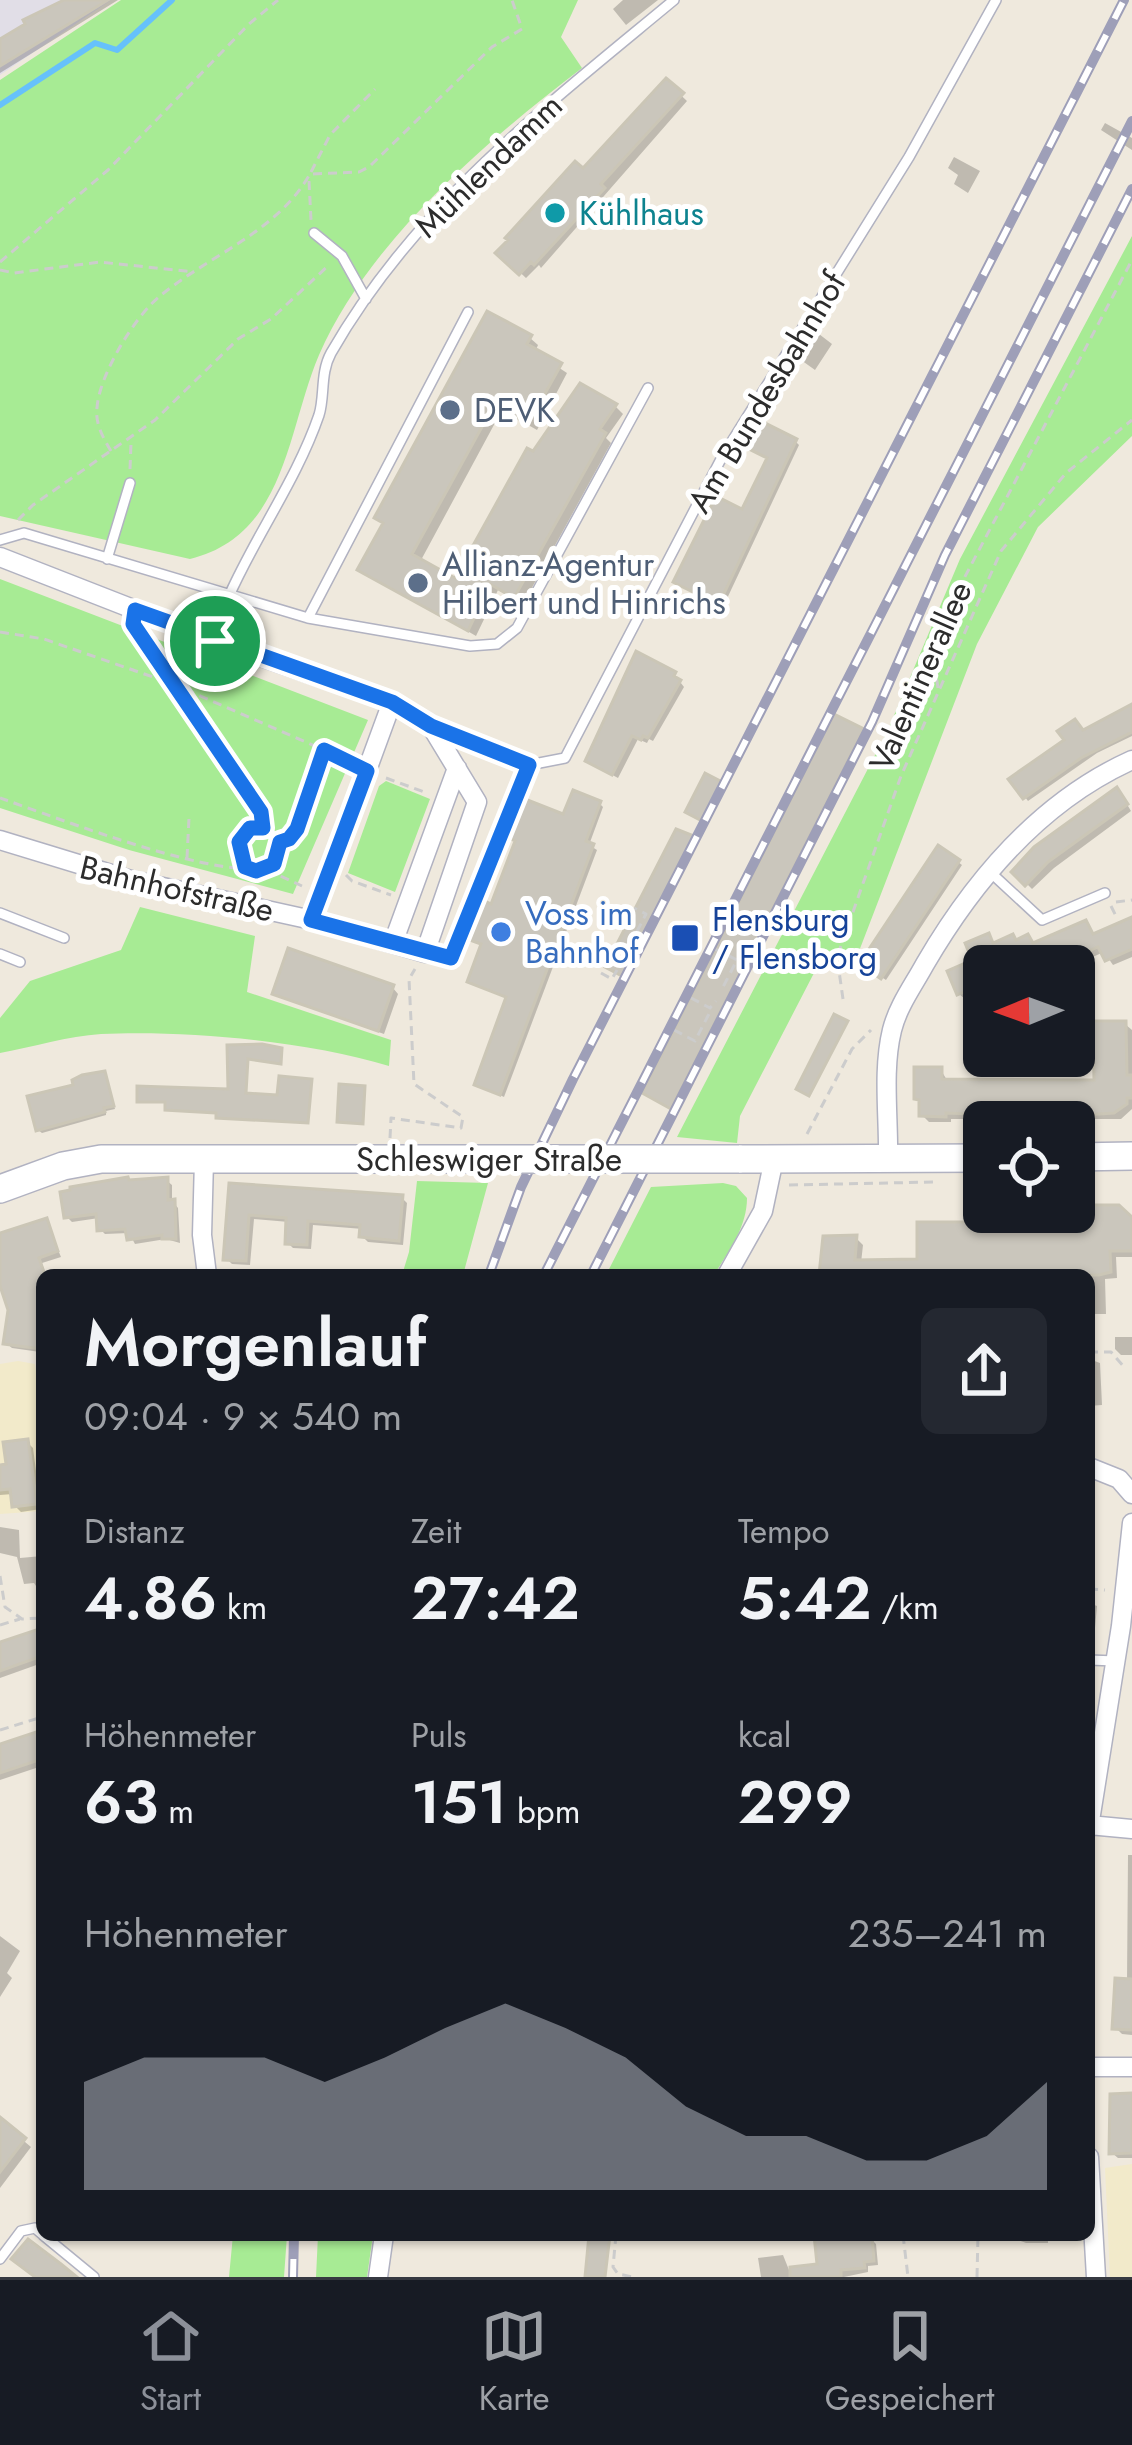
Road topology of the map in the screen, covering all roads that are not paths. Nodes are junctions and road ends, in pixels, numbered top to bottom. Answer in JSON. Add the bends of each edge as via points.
{"nodes":[{"id":1,"x":674,"y":0,"type":"edge"},
{"id":2,"x":996,"y":0,"type":"edge"},
{"id":3,"x":314,"y":233,"type":"road end"},
{"id":4,"x":366,"y":299,"type":"junction"},
{"id":5,"x":468,"y":312,"type":"dead end"},
{"id":6,"x":648,"y":388,"type":"dead end"},
{"id":7,"x":130,"y":483,"type":"road end"},
{"id":8,"x":0,"y":540,"type":"edge"},
{"id":9,"x":0,"y":557,"type":"edge"},
{"id":10,"x":107,"y":559,"type":"junction"},
{"id":11,"x":229,"y":596,"type":"junction"},
{"id":12,"x":308,"y":618,"type":"junction"},
{"id":13,"x":392,"y":702,"type":"junction"},
{"id":14,"x":431,"y":726,"type":"junction"},
{"id":15,"x":1132,"y":760,"type":"edge"},
{"id":16,"x":529,"y":765,"type":"junction"},
{"id":17,"x":457,"y":768,"type":"junction"},
{"id":18,"x":0,"y":840,"type":"edge"},
{"id":19,"x":989,"y":871,"type":"junction"},
{"id":20,"x":1107,"y":898,"type":"road end"},
{"id":21,"x":0,"y":914,"type":"edge"},
{"id":22,"x":311,"y":920,"type":"junction"},
{"id":23,"x":64,"y":938,"type":"dead end"},
{"id":24,"x":393,"y":943,"type":"junction"},
{"id":25,"x":425,"y":952,"type":"junction"},
{"id":26,"x":0,"y":954,"type":"edge"},
{"id":27,"x":20,"y":962,"type":"dead end"},
{"id":28,"x":1132,"y":1156,"type":"edge"},
{"id":29,"x":1095,"y":1157,"type":"edge"},
{"id":30,"x":963,"y":1158,"type":"edge"},
{"id":31,"x":203,"y":1160,"type":"junction"},
{"id":32,"x":888,"y":1160,"type":"junction"},
{"id":33,"x":772,"y":1172,"type":"junction"},
{"id":34,"x":0,"y":1189,"type":"edge"},
{"id":35,"x":206,"y":1269,"type":"edge"},
{"id":36,"x":730,"y":1269,"type":"edge"},
{"id":37,"x":1095,"y":1469,"type":"edge"},
{"id":38,"x":1132,"y":1494,"type":"edge"},
{"id":39,"x":1132,"y":1523,"type":"edge"},
{"id":40,"x":1126,"y":1626,"type":"edge"},
{"id":41,"x":1095,"y":1660,"type":"edge"},
{"id":42,"x":1116,"y":1661,"type":"junction"},
{"id":43,"x":1095,"y":1789,"type":"edge"},
{"id":44,"x":1095,"y":1826,"type":"edge"},
{"id":45,"x":1132,"y":1829,"type":"edge"},
{"id":46,"x":1095,"y":2067,"type":"edge"},
{"id":47,"x":1132,"y":2067,"type":"edge"},
{"id":48,"x":36,"y":2229,"type":"edge"},
{"id":49,"x":49,"y":2241,"type":"edge"},
{"id":50,"x":383,"y":2241,"type":"edge"},
{"id":51,"x":1094,"y":2241,"type":"edge"},
{"id":52,"x":0,"y":2259,"type":"edge"},
{"id":53,"x":94,"y":2277,"type":"edge"},
{"id":54,"x":378,"y":2277,"type":"edge"},
{"id":55,"x":1096,"y":2277,"type":"edge"}],
"edges":[{"from":1,"to":4,"type":"lane","name":"Mühlendamm","via":[[441,202]]},
{"from":2,"to":16,"type":"lane","name":"Am Bundesbahnhof","via":[[909,158],[721,459],[566,758]]},
{"from":3,"to":4,"type":"lane","via":[[342,256]]},
{"from":4,"to":11,"type":"lane","name":"Mühlendamm","via":[[328,358],[321,411]]},
{"from":5,"to":12,"type":"lane"},
{"from":6,"to":12,"type":"lane","via":[[517,628],[497,644]]},
{"from":7,"to":10,"type":"lane"},
{"from":8,"to":10,"type":"lane","via":[[24,533]]},
{"from":9,"to":13,"type":"street"},
{"from":10,"to":11,"type":"lane"},
{"from":11,"to":12,"type":"lane"},
{"from":13,"to":14,"type":"street"},
{"from":13,"to":22,"type":"street","via":[[373,776]]},
{"from":14,"to":16,"type":"street"},
{"from":14,"to":17,"type":"street"},
{"from":15,"to":19,"type":"street","via":[[1040,820]]},
{"from":16,"to":25,"type":"lane","via":[[451,958]]},
{"from":17,"to":24,"type":"street"},
{"from":17,"to":25,"type":"street","via":[[477,802]]},
{"from":18,"to":22,"type":"street","name":"Bahnhofstraße","via":[[131,880]]},
{"from":19,"to":20,"type":"lane","via":[[1042,920]]},
{"from":19,"to":32,"type":"street","via":[[897,1014]]},
{"from":21,"to":23,"type":"lane"},
{"from":22,"to":24,"type":"street","name":"Bahnhofstraße"},
{"from":24,"to":25,"type":"street","name":"Bahnhofstraße"},
{"from":26,"to":27,"type":"lane"},
{"from":28,"to":29,"type":"main road"},
{"from":30,"to":32,"type":"main road","name":"Schleswiger Straße"},
{"from":31,"to":33,"type":"main road","name":"Schleswiger Straße","bridge":true,"via":[[739,1159]]},
{"from":31,"to":34,"type":"main road","name":"Schleswiger Straße","via":[[101,1159]]},
{"from":31,"to":35,"type":"street"},
{"from":32,"to":33,"type":"main road","name":"Schleswiger Straße"},
{"from":33,"to":36,"type":"street","via":[[763,1211]]},
{"from":37,"to":38,"type":"street"},
{"from":39,"to":40,"type":"street"},
{"from":40,"to":42,"type":"street"},
{"from":41,"to":42,"type":"lane"},
{"from":42,"to":43,"type":"street"},
{"from":44,"to":45,"type":"street"},
{"from":46,"to":47,"type":"street"},
{"from":48,"to":52,"type":"lane","via":[[21,2231]]},
{"from":49,"to":53,"type":"lane"},
{"from":50,"to":54,"type":"street"},
{"from":51,"to":55,"type":"street"}]}
